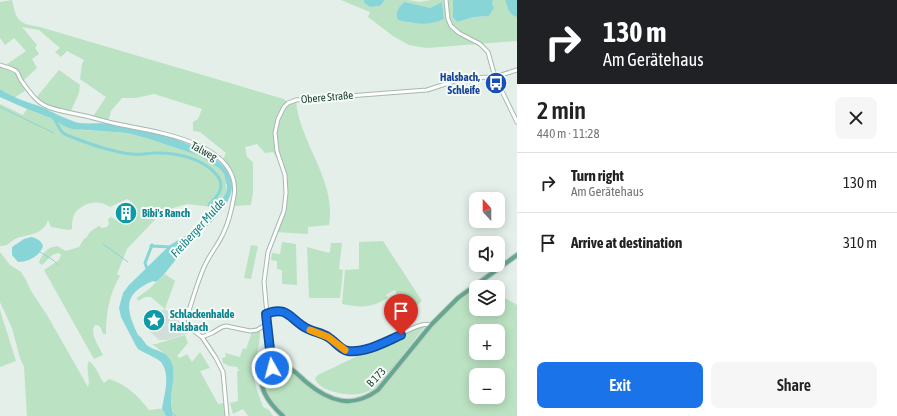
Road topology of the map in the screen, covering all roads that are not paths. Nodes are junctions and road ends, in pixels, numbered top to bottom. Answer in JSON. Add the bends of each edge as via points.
{"nodes":[{"id":1,"x":446,"y":0,"type":"edge"},
{"id":2,"x":0,"y":65,"type":"edge"},
{"id":3,"x":517,"y":70,"type":"edge"},
{"id":4,"x":495,"y":77,"type":"junction"},
{"id":5,"x":517,"y":122,"type":"edge"},
{"id":6,"x":517,"y":255,"type":"edge"},
{"id":7,"x":266,"y":314,"type":"junction"},
{"id":8,"x":267,"y":324,"type":"junction"},
{"id":9,"x":431,"y":325,"type":"junction"},
{"id":10,"x":202,"y":337,"type":"junction"},
{"id":11,"x":272,"y":368,"type":"junction"},
{"id":12,"x":227,"y":416,"type":"edge"},
{"id":13,"x":283,"y":416,"type":"edge"}],
"edges":[{"from":1,"to":4,"type":"street","via":[[451,26],[488,52]]},
{"from":2,"to":10,"type":"street","name":"Talweg","via":[[17,73],[40,104],[195,144],[213,153],[229,169],[234,183],[231,210],[223,234],[204,266],[188,314],[188,325]]},
{"from":3,"to":4,"type":"street","name":"Obere Straße"},
{"from":4,"to":5,"type":"street"},
{"from":4,"to":7,"type":"street","name":"Obere Straße","via":[[464,78],[427,90],[296,100],[286,104],[278,119],[275,133],[277,151],[285,175],[286,193],[284,211],[268,252],[264,282]]},
{"from":6,"to":9,"type":"main road","name":"B 173","number":"B 173","via":[[458,298]]},
{"from":7,"to":8,"type":"street","name":"Obere Straße"},
{"from":7,"to":9,"type":"street","via":[[283,311],[306,328],[328,337],[349,351],[374,347],[426,323]]},
{"from":8,"to":10,"type":"street","via":[[250,331],[226,326]]},
{"from":8,"to":11,"type":"street","name":"Obere Straße"},
{"from":9,"to":11,"type":"main road","name":"B 173","number":"B 173","via":[[378,390],[359,400],[347,402],[333,399],[319,392],[288,368],[280,365]]},
{"from":10,"to":12,"type":"street","name":"Talweg","via":[[223,372]]},
{"from":11,"to":13,"type":"main road","via":[[264,376],[263,389],[272,406]]}]}
